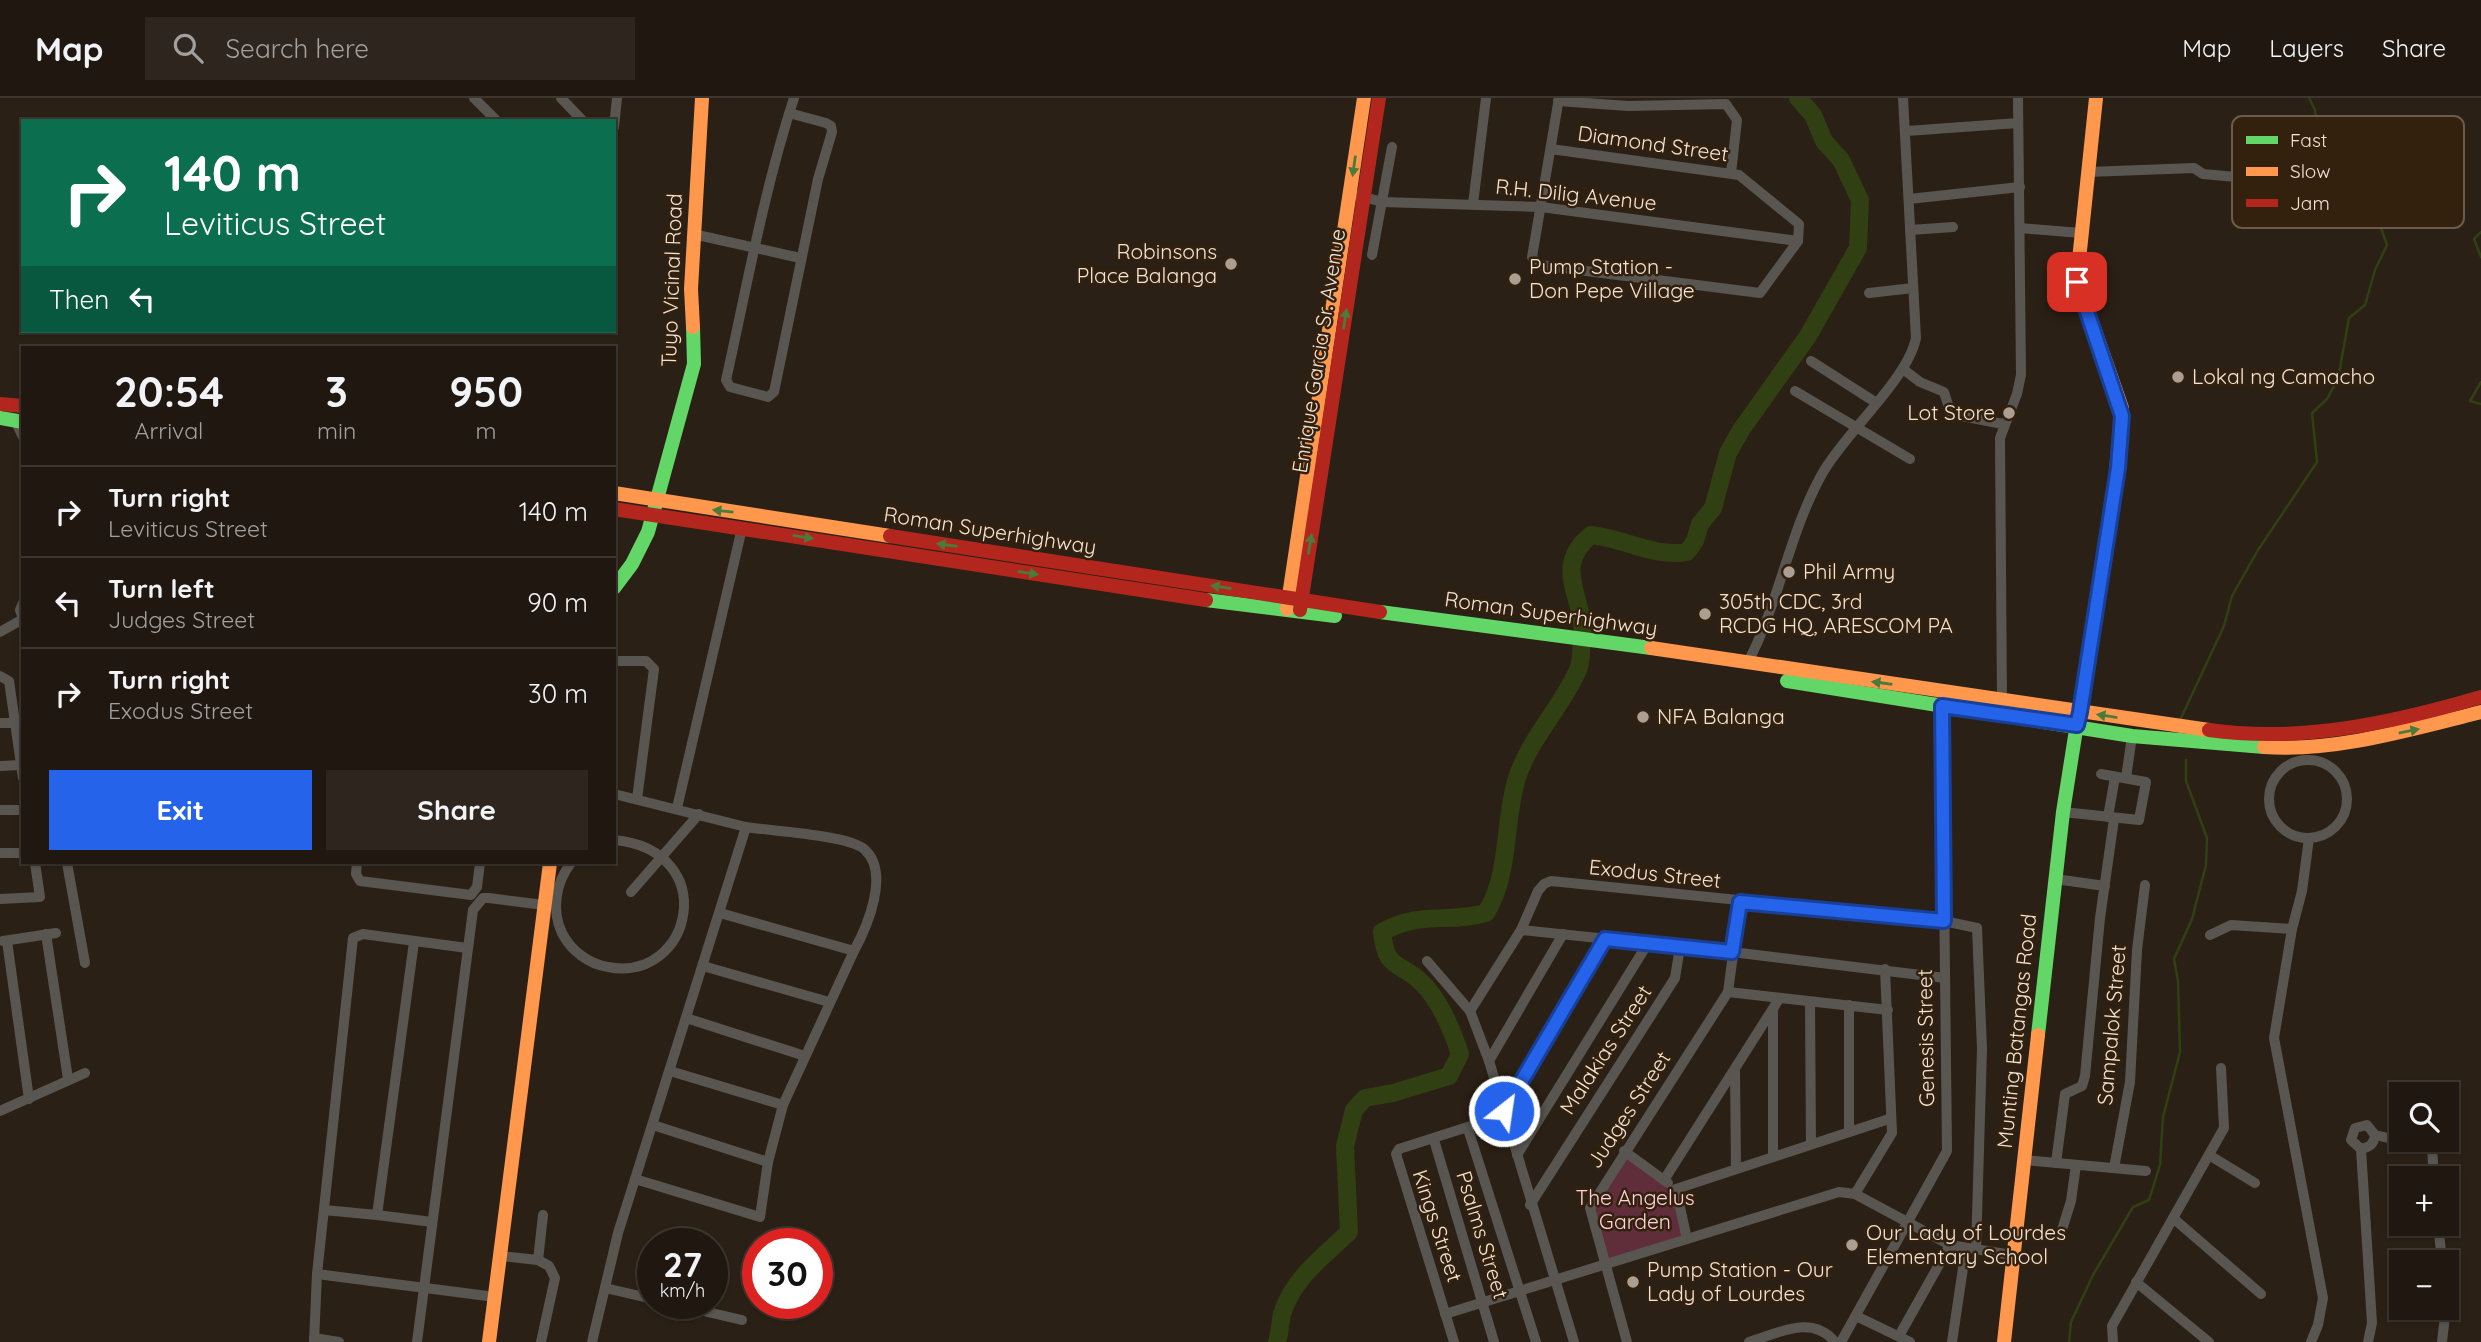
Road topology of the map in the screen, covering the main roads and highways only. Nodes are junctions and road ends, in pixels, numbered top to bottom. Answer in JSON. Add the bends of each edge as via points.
{"nodes":[{"id":1,"x":702,"y":98,"type":"edge"},
{"id":2,"x":1364,"y":98,"type":"edge"},
{"id":3,"x":1379,"y":98,"type":"edge"},
{"id":4,"x":2096,"y":98,"type":"edge"},
{"id":5,"x":1357,"y":196,"type":"junction"},
{"id":6,"x":0,"y":404,"type":"edge"},
{"id":7,"x":21,"y":407,"type":"edge"},
{"id":8,"x":616,"y":494,"type":"edge"},
{"id":9,"x":654,"y":507,"type":"junction"},
{"id":10,"x":616,"y":509,"type":"edge"},
{"id":11,"x":616,"y":585,"type":"edge"},
{"id":12,"x":1294,"y":604,"type":"junction"},
{"id":13,"x":1590,"y":644,"type":"junction"},
{"id":14,"x":2481,"y":698,"type":"edge"},
{"id":15,"x":2481,"y":712,"type":"edge"},
{"id":16,"x":2079,"y":718,"type":"junction"},
{"id":17,"x":550,"y":864,"type":"edge"},
{"id":18,"x":489,"y":1342,"type":"edge"},
{"id":19,"x":2004,"y":1342,"type":"edge"}],
"edges":[{"from":1,"to":9,"type":"main road","name":"Tuyo Vicinal Road","via":[[693,234],[694,363]]},
{"from":2,"to":5,"type":"main road","name":"Enrique Garcia Sr. Avenue","one_way":true},
{"from":3,"to":5,"type":"main road","name":"Enrique Garcia Sr. Avenue"},
{"from":4,"to":16,"type":"main road","name":"Munting Batangas Road","via":[[2077,282],[2122,416]]},
{"from":5,"to":12,"type":"main road","name":"Enrique Garcia Sr. Avenue"},
{"from":6,"to":7,"type":"main road"},
{"from":8,"to":9,"type":"main road","name":"Roman Superhighway"},
{"from":9,"to":10,"type":"main road","name":"Roman Superhighway"},
{"from":9,"to":11,"type":"main road","name":"Tuyo Vicinal Road","via":[[642,547]]},
{"from":12,"to":9,"type":"main road","name":"Roman Superhighway","one_way":true},
{"from":9,"to":12,"type":"main road","name":"Roman Superhighway","one_way":true,"via":[[742,528],[1199,599]]},
{"from":12,"to":13,"type":"main road","name":"Roman Superhighway"},
{"from":16,"to":13,"type":"main road","name":"Roman Superhighway","one_way":true,"via":[[2002,702]]},
{"from":13,"to":16,"type":"main road","name":"Roman Superhighway","via":[[1942,706]]},
{"from":14,"to":16,"type":"main road","name":"Roman Superhighway","one_way":true,"via":[[2393,721],[2309,734],[2232,733]]},
{"from":16,"to":15,"type":"main road","name":"Roman Superhighway","one_way":true,"via":[[2132,736],[2311,753]]},
{"from":16,"to":19,"type":"main road","name":"Munting Batangas Road","via":[[2063,812]]},
{"from":17,"to":18,"type":"main road"}]}
